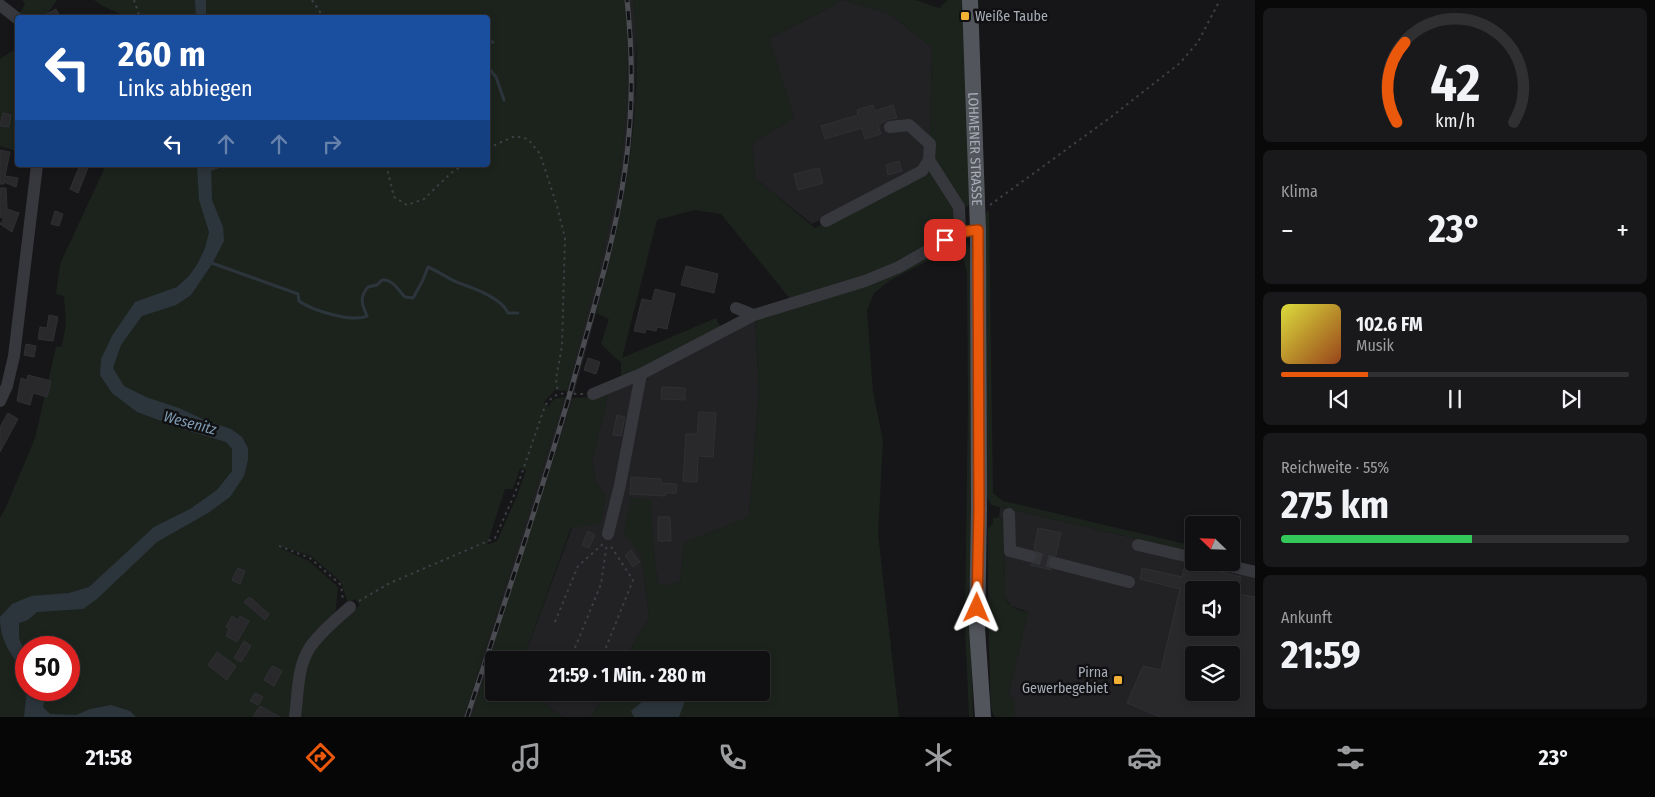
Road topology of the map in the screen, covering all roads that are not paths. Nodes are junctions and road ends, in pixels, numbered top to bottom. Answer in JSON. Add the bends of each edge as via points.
{"nodes":[{"id":1,"x":970,"y":0,"type":"edge"},
{"id":2,"x":0,"y":5,"type":"edge"},
{"id":3,"x":15,"y":17,"type":"edge"},
{"id":4,"x":890,"y":127,"type":"dead end"},
{"id":5,"x":929,"y":160,"type":"junction"},
{"id":6,"x":37,"y":167,"type":"edge"},
{"id":7,"x":826,"y":221,"type":"dead end"},
{"id":8,"x":978,"y":222,"type":"junction"},
{"id":9,"x":960,"y":232,"type":"junction"},
{"id":10,"x":736,"y":308,"type":"dead end"},
{"id":11,"x":754,"y":315,"type":"junction"},
{"id":12,"x":641,"y":374,"type":"junction"},
{"id":13,"x":593,"y":394,"type":"road end"},
{"id":14,"x":0,"y":402,"type":"edge"},
{"id":15,"x":1009,"y":514,"type":"dead end"},
{"id":16,"x":608,"y":536,"type":"road end"},
{"id":17,"x":1138,"y":545,"type":"dead end"},
{"id":18,"x":1030,"y":556,"type":"tunnel mouth"},
{"id":19,"x":1185,"y":556,"type":"edge"},
{"id":20,"x":1055,"y":563,"type":"tunnel mouth"},
{"id":21,"x":1240,"y":568,"type":"edge"},
{"id":22,"x":1255,"y":572,"type":"edge"},
{"id":23,"x":1130,"y":582,"type":"dead end"},
{"id":24,"x":347,"y":610,"type":"road end"},
{"id":25,"x":296,"y":717,"type":"edge"},
{"id":26,"x":983,"y":717,"type":"edge"}],
"edges":[{"from":1,"to":8,"type":"main road","name":"LOHMENER STRASSE"},
{"from":2,"to":3,"type":"street"},
{"from":4,"to":5,"type":"street","via":[[909,125],[930,144]]},
{"from":5,"to":7,"type":"street","via":[[922,171]]},
{"from":5,"to":9,"type":"street","via":[[959,207]]},
{"from":6,"to":14,"type":"street","via":[[14,356]]},
{"from":8,"to":9,"type":"street"},
{"from":8,"to":26,"type":"main road","name":"LOHMENER STRASSE","via":[[977,628]]},
{"from":9,"to":11,"type":"street","via":[[899,267],[865,281]]},
{"from":10,"to":11,"type":"street"},
{"from":11,"to":12,"type":"street"},
{"from":12,"to":13,"type":"street"},
{"from":12,"to":16,"type":"street"},
{"from":15,"to":18,"type":"street","via":[[1010,551]]},
{"from":17,"to":19,"type":"street"},
{"from":20,"to":23,"type":"street"},
{"from":21,"to":22,"type":"street"},
{"from":24,"to":25,"type":"street","via":[[310,648],[304,660]]}]}
